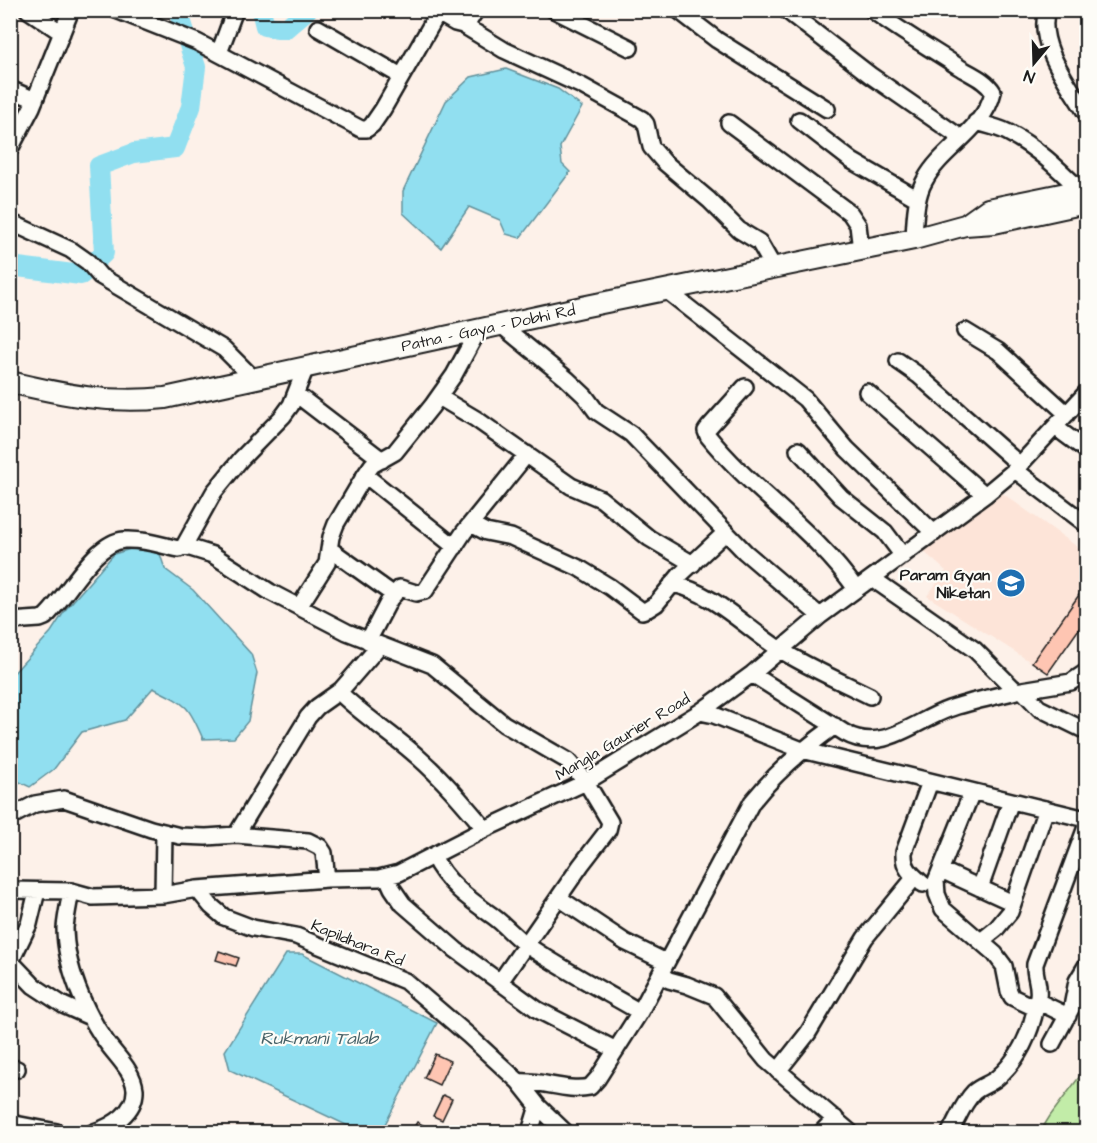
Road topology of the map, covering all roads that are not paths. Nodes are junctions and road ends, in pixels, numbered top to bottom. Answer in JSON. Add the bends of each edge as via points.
{"nodes":[{"id":1,"x":28,"y":10,"type":"edge"},
{"id":2,"x":71,"y":10,"type":"edge"},
{"id":3,"x":116,"y":10,"type":"edge"},
{"id":4,"x":235,"y":10,"type":"edge"},
{"id":5,"x":476,"y":10,"type":"edge"},
{"id":6,"x":554,"y":10,"type":"edge"},
{"id":7,"x":678,"y":10,"type":"edge"},
{"id":8,"x":786,"y":10,"type":"edge"},
{"id":9,"x":872,"y":10,"type":"edge"},
{"id":10,"x":1047,"y":10,"type":"edge"},
{"id":11,"x":436,"y":12,"type":"edge"},
{"id":12,"x":463,"y":25,"type":"junction"},
{"id":13,"x":318,"y":28,"type":"dead end"},
{"id":14,"x":62,"y":33,"type":"junction"},
{"id":15,"x":630,"y":48,"type":"dead end"},
{"id":16,"x":219,"y":53,"type":"junction"},
{"id":17,"x":402,"y":76,"type":"junction"},
{"id":18,"x":10,"y":89,"type":"edge"},
{"id":19,"x":35,"y":100,"type":"junction"},
{"id":20,"x":827,"y":109,"type":"dead end"},
{"id":21,"x":1086,"y":112,"type":"edge"},
{"id":22,"x":799,"y":120,"type":"dead end"},
{"id":23,"x":976,"y":122,"type":"junction"},
{"id":24,"x":729,"y":123,"type":"dead end"},
{"id":25,"x":961,"y":138,"type":"junction"},
{"id":26,"x":10,"y":149,"type":"edge"},
{"id":27,"x":1084,"y":194,"type":"edge"},
{"id":28,"x":918,"y":199,"type":"junction"},
{"id":29,"x":10,"y":222,"type":"edge"},
{"id":30,"x":914,"y":239,"type":"junction"},
{"id":31,"x":861,"y":250,"type":"junction"},
{"id":32,"x":774,"y":268,"type":"junction"},
{"id":33,"x":666,"y":290,"type":"junction"},
{"id":34,"x":501,"y":325,"type":"junction"},
{"id":35,"x":479,"y":329,"type":"junction"},
{"id":36,"x":965,"y":331,"type":"dead end"},
{"id":37,"x":898,"y":361,"type":"dead end"},
{"id":38,"x":306,"y":367,"type":"junction"},
{"id":39,"x":252,"y":378,"type":"junction"},
{"id":40,"x":10,"y":382,"type":"edge"},
{"id":41,"x":745,"y":387,"type":"dead end"},
{"id":42,"x":867,"y":392,"type":"dead end"},
{"id":43,"x":1086,"y":393,"type":"edge"},
{"id":44,"x":296,"y":394,"type":"junction"},
{"id":45,"x":439,"y":397,"type":"junction"},
{"id":46,"x":1067,"y":414,"type":"junction"},
{"id":47,"x":1055,"y":427,"type":"junction"},
{"id":48,"x":798,"y":450,"type":"dead end"},
{"id":49,"x":1086,"y":450,"type":"edge"},
{"id":50,"x":527,"y":454,"type":"junction"},
{"id":51,"x":382,"y":460,"type":"junction"},
{"id":52,"x":1018,"y":467,"type":"junction"},
{"id":53,"x":364,"y":475,"type":"junction"},
{"id":54,"x":985,"y":495,"type":"junction"},
{"id":55,"x":471,"y":524,"type":"junction"},
{"id":56,"x":1086,"y":524,"type":"edge"},
{"id":57,"x":726,"y":532,"type":"junction"},
{"id":58,"x":934,"y":533,"type":"junction"},
{"id":59,"x":184,"y":546,"type":"junction"},
{"id":60,"x":455,"y":547,"type":"junction"},
{"id":61,"x":331,"y":550,"type":"junction"},
{"id":62,"x":903,"y":556,"type":"junction"},
{"id":63,"x":693,"y":564,"type":"junction"},
{"id":64,"x":873,"y":579,"type":"junction"},
{"id":65,"x":672,"y":584,"type":"junction"},
{"id":66,"x":856,"y":589,"type":"junction"},
{"id":67,"x":394,"y":595,"type":"junction"},
{"id":68,"x":299,"y":607,"type":"junction"},
{"id":69,"x":820,"y":616,"type":"junction"},
{"id":70,"x":10,"y":621,"type":"edge"},
{"id":71,"x":374,"y":643,"type":"junction"},
{"id":72,"x":780,"y":650,"type":"junction"},
{"id":73,"x":1086,"y":672,"type":"edge"},
{"id":74,"x":752,"y":674,"type":"junction"},
{"id":75,"x":1019,"y":691,"type":"junction"},
{"id":76,"x":339,"y":693,"type":"junction"},
{"id":77,"x":870,"y":696,"type":"dead end"},
{"id":78,"x":700,"y":712,"type":"junction"},
{"id":79,"x":835,"y":726,"type":"junction"},
{"id":80,"x":1086,"y":731,"type":"edge"},
{"id":81,"x":802,"y":750,"type":"junction"},
{"id":82,"x":586,"y":782,"type":"junction"},
{"id":83,"x":930,"y":782,"type":"junction"},
{"id":84,"x":972,"y":792,"type":"junction"},
{"id":85,"x":1011,"y":801,"type":"junction"},
{"id":86,"x":1046,"y":809,"type":"junction"},
{"id":87,"x":10,"y":817,"type":"edge"},
{"id":88,"x":1086,"y":819,"type":"edge"},
{"id":89,"x":1086,"y":827,"type":"edge"},
{"id":90,"x":484,"y":829,"type":"junction"},
{"id":91,"x":164,"y":832,"type":"junction"},
{"id":92,"x":236,"y":835,"type":"junction"},
{"id":93,"x":433,"y":856,"type":"junction"},
{"id":94,"x":1080,"y":865,"type":"edge"},
{"id":95,"x":941,"y":870,"type":"junction"},
{"id":96,"x":387,"y":877,"type":"junction"},
{"id":97,"x":915,"y":877,"type":"junction"},
{"id":98,"x":327,"y":879,"type":"junction"},
{"id":99,"x":980,"y":888,"type":"junction"},
{"id":100,"x":197,"y":889,"type":"junction"},
{"id":101,"x":10,"y":890,"type":"edge"},
{"id":102,"x":37,"y":891,"type":"junction"},
{"id":103,"x":71,"y":891,"type":"junction"},
{"id":104,"x":937,"y":894,"type":"junction"},
{"id":105,"x":163,"y":895,"type":"junction"},
{"id":106,"x":559,"y":898,"type":"junction"},
{"id":107,"x":1013,"y":903,"type":"junction"},
{"id":108,"x":981,"y":941,"type":"junction"},
{"id":109,"x":526,"y":944,"type":"junction"},
{"id":110,"x":11,"y":962,"type":"edge"},
{"id":111,"x":1086,"y":966,"type":"edge"},
{"id":112,"x":664,"y":968,"type":"junction"},
{"id":113,"x":500,"y":982,"type":"junction"},
{"id":114,"x":1036,"y":1004,"type":"junction"},
{"id":115,"x":640,"y":1012,"type":"junction"},
{"id":116,"x":1068,"y":1016,"type":"junction"},
{"id":117,"x":90,"y":1017,"type":"junction"},
{"id":118,"x":1052,"y":1044,"type":"dead end"},
{"id":119,"x":616,"y":1050,"type":"junction"},
{"id":120,"x":778,"y":1071,"type":"junction"},
{"id":121,"x":519,"y":1082,"type":"junction"},
{"id":122,"x":538,"y":1106,"type":"junction"},
{"id":123,"x":835,"y":1118,"type":"junction"},
{"id":124,"x":10,"y":1123,"type":"edge"},
{"id":125,"x":57,"y":1132,"type":"edge"},
{"id":126,"x":94,"y":1132,"type":"edge"},
{"id":127,"x":530,"y":1132,"type":"edge"},
{"id":128,"x":565,"y":1132,"type":"edge"},
{"id":129,"x":822,"y":1132,"type":"edge"},
{"id":130,"x":850,"y":1132,"type":"edge"},
{"id":131,"x":950,"y":1132,"type":"edge"}],
"edges":[{"from":1,"to":14,"type":"street"},
{"from":2,"to":14,"type":"street"},
{"from":3,"to":16,"type":"street"},
{"from":4,"to":16,"type":"street"},
{"from":5,"to":12,"type":"street"},
{"from":6,"to":15,"type":"street"},
{"from":7,"to":20,"type":"street","via":[[717,40]]},
{"from":8,"to":25,"type":"street"},
{"from":9,"to":23,"type":"street","via":[[990,87],[992,98]]},
{"from":10,"to":21,"type":"street","via":[[1046,41]]},
{"from":11,"to":12,"type":"street"},
{"from":11,"to":17,"type":"street"},
{"from":12,"to":32,"type":"street","via":[[504,50],[642,119],[651,147],[664,162],[739,230],[759,242]]},
{"from":13,"to":17,"type":"street"},
{"from":14,"to":19,"type":"street"},
{"from":16,"to":17,"type":"street","via":[[361,129],[372,125]]},
{"from":18,"to":19,"type":"street"},
{"from":19,"to":26,"type":"street"},
{"from":22,"to":28,"type":"street","via":[[852,161]]},
{"from":23,"to":25,"type":"street"},
{"from":23,"to":27,"type":"street","via":[[1022,141],[1055,165]]},
{"from":24,"to":31,"type":"street","via":[[850,213],[858,225]]},
{"from":25,"to":28,"type":"street","via":[[925,180]]},
{"from":27,"to":30,"type":"main road","name":"Patna - Gaya - Dobhi Rd","via":[[994,223],[964,225]]},
{"from":28,"to":30,"type":"street"},
{"from":29,"to":39,"type":"street","via":[[58,243],[224,350]]},
{"from":30,"to":31,"type":"main road","name":"Patna - Gaya - Dobhi Rd"},
{"from":31,"to":32,"type":"main road","name":"Patna - Gaya - Dobhi Rd"},
{"from":32,"to":33,"type":"main road","name":"Patna - Gaya - Dobhi Rd"},
{"from":33,"to":34,"type":"main road","name":"Patna - Gaya - Dobhi Rd"},
{"from":33,"to":58,"type":"street","via":[[805,399],[847,449]]},
{"from":34,"to":35,"type":"main road","name":"Patna - Gaya - Dobhi Rd"},
{"from":34,"to":57,"type":"street","via":[[567,379],[596,411],[631,434]]},
{"from":35,"to":38,"type":"main road","name":"Patna - Gaya - Dobhi Rd"},
{"from":35,"to":45,"type":"street"},
{"from":36,"to":46,"type":"street","via":[[998,351]]},
{"from":37,"to":52,"type":"street"},
{"from":38,"to":39,"type":"main road","name":"Patna - Gaya - Dobhi Rd"},
{"from":38,"to":44,"type":"street"},
{"from":39,"to":40,"type":"main road","name":"Patna - Gaya - Dobhi Rd","via":[[138,401],[83,398]]},
{"from":41,"to":66,"type":"street","via":[[709,427],[708,436],[831,558]]},
{"from":42,"to":54,"type":"street"},
{"from":43,"to":46,"type":"street","name":"Mangla Gaurier Road"},
{"from":44,"to":51,"type":"street"},
{"from":44,"to":59,"type":"street","via":[[283,416],[214,492]]},
{"from":45,"to":50,"type":"street"},
{"from":45,"to":51,"type":"street","via":[[395,452]]},
{"from":46,"to":47,"type":"street","name":"Mangla Gaurier Road"},
{"from":47,"to":49,"type":"street"},
{"from":47,"to":52,"type":"street","name":"Mangla Gaurier Road"},
{"from":48,"to":62,"type":"street","via":[[841,497],[885,532]]},
{"from":50,"to":55,"type":"street"},
{"from":50,"to":63,"type":"street","via":[[571,486],[601,499],[658,545]]},
{"from":51,"to":53,"type":"street"},
{"from":52,"to":54,"type":"street","name":"Mangla Gaurier Road"},
{"from":52,"to":56,"type":"street"},
{"from":53,"to":60,"type":"street"},
{"from":53,"to":61,"type":"street","via":[[336,524]]},
{"from":54,"to":58,"type":"street","name":"Mangla Gaurier Road"},
{"from":55,"to":60,"type":"street"},
{"from":55,"to":65,"type":"street","via":[[521,541],[579,568],[642,611],[656,604]]},
{"from":57,"to":63,"type":"street"},
{"from":57,"to":69,"type":"street"},
{"from":58,"to":62,"type":"street","name":"Mangla Gaurier Road"},
{"from":59,"to":68,"type":"street","via":[[213,555]]},
{"from":59,"to":70,"type":"street","via":[[179,549],[148,541],[115,541],[94,559],[45,617]]},
{"from":60,"to":67,"type":"street","via":[[425,591],[416,593],[400,588]]},
{"from":61,"to":67,"type":"street"},
{"from":61,"to":68,"type":"street","via":[[323,573]]},
{"from":62,"to":64,"type":"street","name":"Mangla Gaurier Road"},
{"from":63,"to":65,"type":"street"},
{"from":64,"to":66,"type":"street","name":"Mangla Gaurier Road"},
{"from":64,"to":75,"type":"street","via":[[975,650]]},
{"from":65,"to":72,"type":"street","via":[[711,601]]},
{"from":66,"to":69,"type":"street","name":"Mangla Gaurier Road"},
{"from":67,"to":71,"type":"street"},
{"from":68,"to":71,"type":"street"},
{"from":69,"to":72,"type":"street","name":"Mangla Gaurier Road"},
{"from":71,"to":76,"type":"street"},
{"from":71,"to":82,"type":"street","via":[[432,665],[504,724],[568,761]]},
{"from":72,"to":74,"type":"street","name":"Mangla Gaurier Road"},
{"from":72,"to":77,"type":"street"},
{"from":73,"to":75,"type":"street","via":[[1071,681]]},
{"from":74,"to":78,"type":"street","name":"Mangla Gaurier Road"},
{"from":74,"to":79,"type":"street"},
{"from":75,"to":79,"type":"street","via":[[940,712],[888,738],[860,739]]},
{"from":75,"to":80,"type":"street","via":[[1039,708]]},
{"from":76,"to":90,"type":"street","via":[[450,787]]},
{"from":76,"to":92,"type":"street","via":[[308,717]]},
{"from":78,"to":81,"type":"street"},
{"from":78,"to":82,"type":"street","name":"Mangla Gaurier Road"},
{"from":79,"to":81,"type":"street"},
{"from":81,"to":83,"type":"street"},
{"from":81,"to":112,"type":"street","via":[[752,802]]},
{"from":82,"to":90,"type":"street","name":"Mangla Gaurier Road"},
{"from":82,"to":106,"type":"street","via":[[610,822]]},
{"from":83,"to":84,"type":"street"},
{"from":83,"to":97,"type":"street","via":[[904,852],[905,866]]},
{"from":84,"to":85,"type":"street"},
{"from":84,"to":95,"type":"street"},
{"from":85,"to":86,"type":"street"},
{"from":85,"to":99,"type":"street"},
{"from":86,"to":88,"type":"street"},
{"from":86,"to":107,"type":"street"},
{"from":87,"to":91,"type":"street","via":[[35,804],[64,799]]},
{"from":89,"to":94,"type":"street"},
{"from":90,"to":93,"type":"street","name":"Mangla Gaurier Road"},
{"from":91,"to":92,"type":"street","via":[[192,837]]},
{"from":91,"to":105,"type":"street"},
{"from":92,"to":98,"type":"street","via":[[308,841],[320,846]]},
{"from":93,"to":96,"type":"street","name":"Mangla Gaurier Road"},
{"from":93,"to":109,"type":"street","via":[[440,872],[455,888]]},
{"from":94,"to":114,"type":"street","via":[[1035,964]]},
{"from":95,"to":99,"type":"street"},
{"from":95,"to":104,"type":"street","via":[[935,887]]},
{"from":96,"to":98,"type":"street","name":"Mangla Gaurier Road"},
{"from":96,"to":113,"type":"street","via":[[411,912]]},
{"from":97,"to":104,"type":"street"},
{"from":97,"to":120,"type":"street","via":[[865,938],[808,1033]]},
{"from":98,"to":100,"type":"street","name":"Mangla Gaurier Road"},
{"from":99,"to":107,"type":"street"},
{"from":100,"to":105,"type":"street","name":"Mangla Gaurier Road"},
{"from":100,"to":121,"type":"street","name":"Kapildhara Rd","via":[[224,917],[253,928],[296,936],[405,981]]},
{"from":101,"to":102,"type":"street","name":"Mangla Gaurier Road"},
{"from":102,"to":103,"type":"street","name":"Mangla Gaurier Road"},
{"from":102,"to":110,"type":"street","via":[[29,924]]},
{"from":103,"to":105,"type":"street","name":"Mangla Gaurier Road","via":[[93,897]]},
{"from":103,"to":117,"type":"street","via":[[65,927],[68,949]]},
{"from":104,"to":108,"type":"street","via":[[944,909]]},
{"from":106,"to":109,"type":"street"},
{"from":106,"to":112,"type":"street"},
{"from":107,"to":108,"type":"street","via":[[1005,920]]},
{"from":108,"to":114,"type":"street","via":[[1004,966],[1012,997]]},
{"from":109,"to":113,"type":"street"},
{"from":109,"to":115,"type":"street"},
{"from":110,"to":117,"type":"street","via":[[34,986]]},
{"from":111,"to":116,"type":"street","via":[[1077,981]]},
{"from":112,"to":115,"type":"street"},
{"from":112,"to":120,"type":"street","via":[[669,980],[714,996]]},
{"from":113,"to":119,"type":"street","via":[[538,1010]]},
{"from":114,"to":116,"type":"street"},
{"from":114,"to":131,"type":"street","via":[[1025,1042],[1014,1061],[974,1092]]},
{"from":115,"to":119,"type":"street"},
{"from":116,"to":118,"type":"street"},
{"from":117,"to":126,"type":"street","via":[[130,1073],[135,1088],[131,1107],[113,1124]]},
{"from":119,"to":121,"type":"street","via":[[590,1087],[568,1089]]},
{"from":120,"to":123,"type":"street"},
{"from":121,"to":122,"type":"street","name":"Kapildhara Rd"},
{"from":122,"to":127,"type":"street"},
{"from":122,"to":128,"type":"street","name":"Kapildhara Rd"},
{"from":123,"to":129,"type":"street"},
{"from":123,"to":130,"type":"street"},
{"from":124,"to":125,"type":"street"}]}
